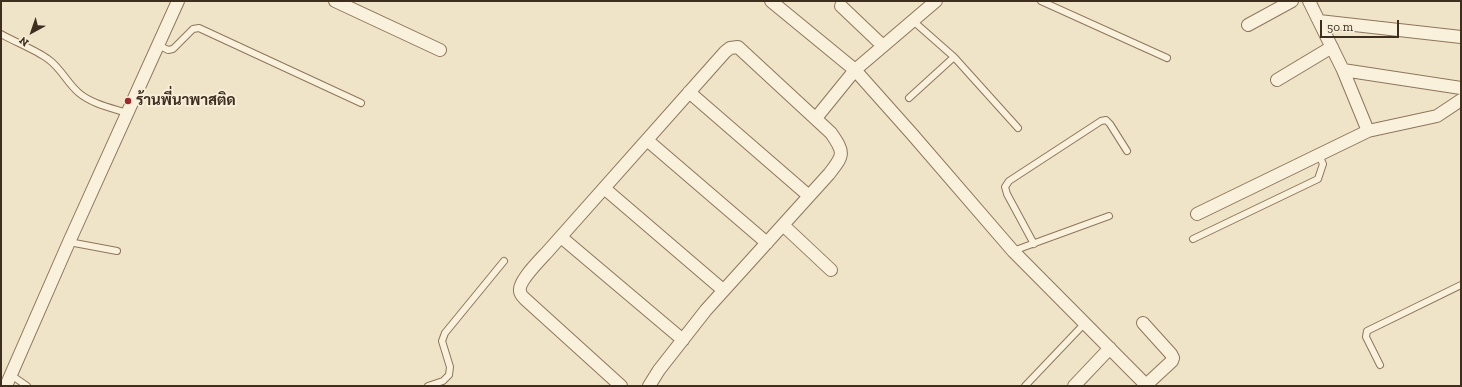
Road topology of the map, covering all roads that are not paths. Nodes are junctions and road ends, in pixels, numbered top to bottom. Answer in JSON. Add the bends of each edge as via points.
{"nodes":[{"id":1,"x":335,"y":1,"type":"edge"},
{"id":2,"x":771,"y":1,"type":"edge"},
{"id":3,"x":936,"y":1,"type":"edge"},
{"id":4,"x":1041,"y":1,"type":"edge"},
{"id":5,"x":1292,"y":1,"type":"edge"},
{"id":6,"x":1309,"y":1,"type":"edge"},
{"id":7,"x":175,"y":2,"type":"edge"},
{"id":8,"x":357,"y":6,"type":"edge"},
{"id":9,"x":841,"y":6,"type":"dead end"},
{"id":10,"x":912,"y":20,"type":"junction"},
{"id":11,"x":1319,"y":21,"type":"junction"},
{"id":12,"x":1248,"y":25,"type":"dead end"},
{"id":13,"x":1,"y":34,"type":"edge"},
{"id":14,"x":1461,"y":37,"type":"edge"},
{"id":15,"x":158,"y":45,"type":"junction"},
{"id":16,"x":883,"y":46,"type":"junction"},
{"id":17,"x":1332,"y":47,"type":"junction"},
{"id":18,"x":440,"y":50,"type":"dead end"},
{"id":19,"x":954,"y":57,"type":"junction"},
{"id":20,"x":1167,"y":58,"type":"dead end"},
{"id":21,"x":855,"y":70,"type":"junction"},
{"id":22,"x":1343,"y":70,"type":"junction"},
{"id":23,"x":1276,"y":80,"type":"dead end"},
{"id":24,"x":1461,"y":88,"type":"edge"},
{"id":25,"x":689,"y":92,"type":"junction"},
{"id":26,"x":909,"y":98,"type":"dead end"},
{"id":27,"x":1461,"y":100,"type":"edge"},
{"id":28,"x":361,"y":103,"type":"dead end"},
{"id":29,"x":128,"y":113,"type":"junction"},
{"id":30,"x":816,"y":118,"type":"junction"},
{"id":31,"x":1018,"y":128,"type":"dead end"},
{"id":32,"x":1368,"y":131,"type":"junction"},
{"id":33,"x":647,"y":140,"type":"junction"},
{"id":34,"x":1127,"y":151,"type":"dead end"},
{"id":35,"x":1319,"y":155,"type":"junction"},
{"id":36,"x":604,"y":188,"type":"junction"},
{"id":37,"x":809,"y":196,"type":"junction"},
{"id":38,"x":1197,"y":214,"type":"dead end"},
{"id":39,"x":1109,"y":216,"type":"dead end"},
{"id":40,"x":783,"y":225,"type":"junction"},
{"id":41,"x":561,"y":236,"type":"junction"},
{"id":42,"x":1193,"y":239,"type":"dead end"},
{"id":43,"x":69,"y":242,"type":"junction"},
{"id":44,"x":767,"y":243,"type":"junction"},
{"id":45,"x":1034,"y":244,"type":"junction"},
{"id":46,"x":117,"y":251,"type":"dead end"},
{"id":47,"x":1013,"y":251,"type":"junction"},
{"id":48,"x":504,"y":261,"type":"dead end"},
{"id":49,"x":831,"y":270,"type":"dead end"},
{"id":50,"x":1461,"y":285,"type":"edge"},
{"id":51,"x":724,"y":290,"type":"junction"},
{"id":52,"x":1085,"y":323,"type":"junction"},
{"id":53,"x":1143,"y":323,"type":"dead end"},
{"id":54,"x":683,"y":340,"type":"junction"},
{"id":55,"x":1110,"y":348,"type":"junction"},
{"id":56,"x":1380,"y":365,"type":"dead end"},
{"id":57,"x":8,"y":381,"type":"edge"},
{"id":58,"x":26,"y":386,"type":"edge"},
{"id":59,"x":428,"y":386,"type":"edge"},
{"id":60,"x":621,"y":386,"type":"edge"},
{"id":61,"x":649,"y":386,"type":"edge"},
{"id":62,"x":1025,"y":386,"type":"edge"},
{"id":63,"x":1074,"y":386,"type":"edge"},
{"id":64,"x":1146,"y":386,"type":"edge"}],
"edges":[{"from":1,"to":8,"type":"street"},
{"from":2,"to":21,"type":"street"},
{"from":3,"to":10,"type":"street"},
{"from":4,"to":20,"type":"lane"},
{"from":5,"to":12,"type":"street"},
{"from":6,"to":11,"type":"street"},
{"from":7,"to":15,"type":"street"},
{"from":8,"to":18,"type":"street"},
{"from":9,"to":16,"type":"street"},
{"from":10,"to":16,"type":"street"},
{"from":10,"to":19,"type":"lane"},
{"from":11,"to":14,"type":"street"},
{"from":11,"to":17,"type":"street"},
{"from":13,"to":29,"type":"lane","via":[[47,58],[79,94]]},
{"from":15,"to":28,"type":"lane","via":[[168,50],[173,49],[194,29],[199,28]]},
{"from":15,"to":29,"type":"street"},
{"from":16,"to":21,"type":"street"},
{"from":17,"to":22,"type":"street"},
{"from":17,"to":23,"type":"street"},
{"from":19,"to":26,"type":"lane"},
{"from":19,"to":31,"type":"lane"},
{"from":21,"to":30,"type":"street"},
{"from":21,"to":47,"type":"street"},
{"from":22,"to":24,"type":"street"},
{"from":22,"to":32,"type":"street"},
{"from":25,"to":30,"type":"street","via":[[730,48],[738,48]]},
{"from":25,"to":33,"type":"street"},
{"from":25,"to":37,"type":"street"},
{"from":27,"to":32,"type":"street","via":[[1436,116]]},
{"from":29,"to":43,"type":"street"},
{"from":30,"to":37,"type":"street","via":[[831,133],[842,152],[839,161]]},
{"from":32,"to":35,"type":"street"},
{"from":33,"to":36,"type":"street"},
{"from":33,"to":44,"type":"street"},
{"from":34,"to":45,"type":"lane","via":[[1110,124],[1106,120],[1101,121],[1009,181],[1005,187],[1007,194]]},
{"from":35,"to":38,"type":"street"},
{"from":35,"to":42,"type":"lane","via":[[1323,164],[1318,179]]},
{"from":36,"to":41,"type":"street"},
{"from":36,"to":51,"type":"street"},
{"from":37,"to":40,"type":"street"},
{"from":39,"to":45,"type":"lane"},
{"from":40,"to":44,"type":"street"},
{"from":40,"to":49,"type":"street"},
{"from":41,"to":54,"type":"street"},
{"from":41,"to":60,"type":"street","via":[[526,277],[520,286],[520,293]]},
{"from":43,"to":46,"type":"lane"},
{"from":43,"to":57,"type":"street"},
{"from":44,"to":51,"type":"street"},
{"from":45,"to":47,"type":"lane"},
{"from":47,"to":52,"type":"street"},
{"from":48,"to":59,"type":"lane","via":[[444,333],[442,341],[450,367],[449,374],[443,381]]},
{"from":50,"to":56,"type":"lane","via":[[1367,331],[1366,337]]},
{"from":51,"to":54,"type":"street"},
{"from":52,"to":55,"type":"street"},
{"from":52,"to":62,"type":"lane"},
{"from":53,"to":64,"type":"street","via":[[1173,358]]},
{"from":54,"to":61,"type":"street"},
{"from":55,"to":63,"type":"street"},
{"from":55,"to":64,"type":"street"},
{"from":57,"to":58,"type":"lane"}]}
